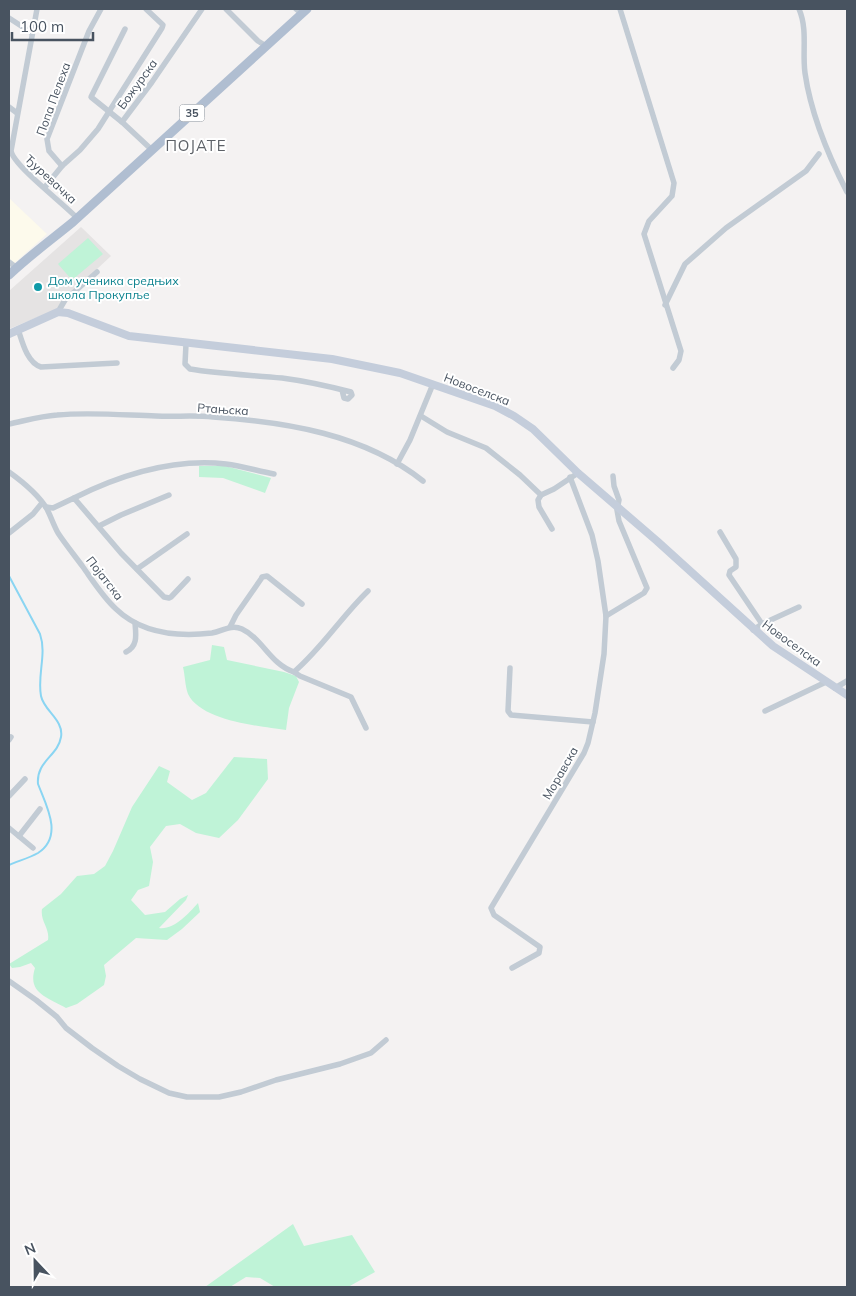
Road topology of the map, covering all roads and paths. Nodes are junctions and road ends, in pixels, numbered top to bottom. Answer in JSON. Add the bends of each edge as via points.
{"nodes":[{"id":1,"x":37,"y":9,"type":"edge"},
{"id":2,"x":101,"y":9,"type":"edge"},
{"id":3,"x":146,"y":9,"type":"edge"},
{"id":4,"x":202,"y":9,"type":"edge"},
{"id":5,"x":226,"y":9,"type":"edge"},
{"id":6,"x":620,"y":9,"type":"edge"},
{"id":7,"x":799,"y":9,"type":"edge"},
{"id":8,"x":302,"y":10,"type":"edge"},
{"id":9,"x":9,"y":18,"type":"edge"},
{"id":10,"x":125,"y":29,"type":"dead end"},
{"id":11,"x":32,"y":33,"type":"junction"},
{"id":12,"x":266,"y":46,"type":"junction"},
{"id":13,"x":9,"y":107,"type":"edge"},
{"id":14,"x":110,"y":112,"type":"junction"},
{"id":15,"x":17,"y":113,"type":"junction"},
{"id":16,"x":122,"y":122,"type":"junction"},
{"id":17,"x":152,"y":150,"type":"junction"},
{"id":18,"x":819,"y":154,"type":"dead end"},
{"id":19,"x":62,"y":166,"type":"junction"},
{"id":20,"x":45,"y":187,"type":"junction"},
{"id":21,"x":847,"y":192,"type":"edge"},
{"id":22,"x":77,"y":218,"type":"junction"},
{"id":23,"x":46,"y":245,"type":"junction"},
{"id":24,"x":9,"y":262,"type":"edge"},
{"id":25,"x":97,"y":272,"type":"dead end"},
{"id":26,"x":11,"y":274,"type":"edge"},
{"id":27,"x":665,"y":305,"type":"junction"},
{"id":28,"x":58,"y":312,"type":"junction"},
{"id":29,"x":18,"y":329,"type":"junction"},
{"id":30,"x":9,"y":334,"type":"edge"},
{"id":31,"x":186,"y":344,"type":"junction"},
{"id":32,"x":117,"y":363,"type":"dead end"},
{"id":33,"x":673,"y":368,"type":"dead end"},
{"id":34,"x":433,"y":384,"type":"junction"},
{"id":35,"x":342,"y":390,"type":"dead end"},
{"id":36,"x":421,"y":416,"type":"junction"},
{"id":37,"x":9,"y":424,"type":"edge"},
{"id":38,"x":397,"y":464,"type":"junction"},
{"id":39,"x":9,"y":472,"type":"edge"},
{"id":40,"x":578,"y":473,"type":"junction"},
{"id":41,"x":274,"y":474,"type":"dead end"},
{"id":42,"x":613,"y":476,"type":"dead end"},
{"id":43,"x":570,"y":477,"type":"junction"},
{"id":44,"x":423,"y":481,"type":"dead end"},
{"id":45,"x":169,"y":494,"type":"dead end"},
{"id":46,"x":541,"y":495,"type":"junction"},
{"id":47,"x":74,"y":498,"type":"junction"},
{"id":48,"x":44,"y":505,"type":"junction"},
{"id":49,"x":617,"y":506,"type":"junction"},
{"id":50,"x":99,"y":526,"type":"junction"},
{"id":51,"x":552,"y":529,"type":"dead end"},
{"id":52,"x":9,"y":532,"type":"edge"},
{"id":53,"x":720,"y":532,"type":"dead end"},
{"id":54,"x":187,"y":534,"type":"dead end"},
{"id":55,"x":137,"y":569,"type":"junction"},
{"id":56,"x":188,"y":579,"type":"dead end"},
{"id":57,"x":368,"y":591,"type":"dead end"},
{"id":58,"x":302,"y":604,"type":"dead end"},
{"id":59,"x":799,"y":607,"type":"dead end"},
{"id":60,"x":606,"y":616,"type":"junction"},
{"id":61,"x":135,"y":623,"type":"junction"},
{"id":62,"x":762,"y":624,"type":"junction"},
{"id":63,"x":230,"y":627,"type":"junction"},
{"id":64,"x":753,"y":630,"type":"junction"},
{"id":65,"x":126,"y":652,"type":"dead end"},
{"id":66,"x":510,"y":668,"type":"dead end"},
{"id":67,"x":294,"y":672,"type":"junction"},
{"id":68,"x":847,"y":681,"type":"edge"},
{"id":69,"x":826,"y":682,"type":"junction"},
{"id":70,"x":835,"y":688,"type":"junction"},
{"id":71,"x":847,"y":695,"type":"edge"},
{"id":72,"x":765,"y":711,"type":"dead end"},
{"id":73,"x":593,"y":722,"type":"junction"},
{"id":74,"x":366,"y":728,"type":"dead end"},
{"id":75,"x":25,"y":779,"type":"dead end"},
{"id":76,"x":9,"y":796,"type":"edge"},
{"id":77,"x":40,"y":810,"type":"dead end"},
{"id":78,"x":9,"y":828,"type":"edge"},
{"id":79,"x":19,"y":836,"type":"junction"},
{"id":80,"x":33,"y":848,"type":"dead end"},
{"id":81,"x":512,"y":968,"type":"dead end"},
{"id":82,"x":9,"y":981,"type":"edge"},
{"id":83,"x":386,"y":1040,"type":"dead end"}],
"edges":[{"from":1,"to":11,"type":"street","name":"Ђуревачка"},
{"from":2,"to":19,"type":"street","name":"Попа Пелеха","via":[[89,31],[47,139],[49,151]]},
{"from":3,"to":14,"type":"street","via":[[163,25]]},
{"from":4,"to":16,"type":"street","name":"Божурска"},
{"from":5,"to":12,"type":"street"},
{"from":6,"to":27,"type":"street","via":[[674,183],[672,196],[649,221],[644,234]]},
{"from":7,"to":21,"type":"street","via":[[804,27],[805,72],[814,111]]},
{"from":8,"to":12,"type":"main road","number":"35"},
{"from":9,"to":11,"type":"street"},
{"from":10,"to":14,"type":"street","via":[[91,97]]},
{"from":11,"to":15,"type":"street","name":"Ђуревачка"},
{"from":12,"to":17,"type":"main road","number":"35"},
{"from":13,"to":15,"type":"street"},
{"from":14,"to":16,"type":"street"},
{"from":14,"to":19,"type":"street","via":[[80,150]]},
{"from":15,"to":20,"type":"street","name":"Ђуревачка","via":[[12,156]]},
{"from":16,"to":17,"type":"street"},
{"from":17,"to":22,"type":"main road","number":"35"},
{"from":18,"to":27,"type":"street","via":[[806,171],[726,228],[685,264]]},
{"from":19,"to":20,"type":"street"},
{"from":20,"to":22,"type":"street","name":"Ђуревачка"},
{"from":22,"to":23,"type":"main road","number":"35"},
{"from":23,"to":26,"type":"main road","number":"35","via":[[36,250]]},
{"from":23,"to":26,"type":"main road","number":"35","via":[[40,254]]},
{"from":24,"to":26,"type":"street"},
{"from":25,"to":28,"type":"street","via":[[65,300]]},
{"from":27,"to":33,"type":"street","via":[[681,351]]},
{"from":28,"to":29,"type":"street"},
{"from":28,"to":31,"type":"street","name":"Новоселска","via":[[129,336]]},
{"from":29,"to":30,"type":"street"},
{"from":29,"to":32,"type":"street","via":[[36,366]]},
{"from":31,"to":34,"type":"street","name":"Новоселска","via":[[332,359],[400,373]]},
{"from":31,"to":35,"type":"street","via":[[185,364],[190,369],[300,381]]},
{"from":34,"to":36,"type":"street"},
{"from":34,"to":40,"type":"street","name":"Новоселска","via":[[514,416]]},
{"from":36,"to":38,"type":"street"},
{"from":36,"to":46,"type":"street","via":[[447,432],[486,448]]},
{"from":37,"to":38,"type":"street","name":"Ртањска","via":[[74,414],[211,416],[318,432],[364,445]]},
{"from":38,"to":44,"type":"street","name":"Ртањска"},
{"from":39,"to":48,"type":"street","name":"Појатска"},
{"from":40,"to":43,"type":"street"},
{"from":40,"to":49,"type":"street","name":"Новоселска"},
{"from":41,"to":47,"type":"street","via":[[226,464],[165,466],[105,483]]},
{"from":42,"to":49,"type":"street","via":[[619,500]]},
{"from":43,"to":46,"type":"street"},
{"from":43,"to":60,"type":"street","name":"Моравска","via":[[592,535]]},
{"from":45,"to":50,"type":"street"},
{"from":46,"to":51,"type":"street","via":[[538,503]]},
{"from":47,"to":48,"type":"street","via":[[53,508]]},
{"from":47,"to":50,"type":"street"},
{"from":48,"to":52,"type":"street"},
{"from":48,"to":61,"type":"street","name":"Појатска","via":[[57,532],[104,596]]},
{"from":49,"to":60,"type":"street","via":[[626,540],[647,588]]},
{"from":49,"to":64,"type":"street","name":"Новоселска"},
{"from":50,"to":55,"type":"street"},
{"from":53,"to":62,"type":"street","via":[[737,561],[729,575]]},
{"from":54,"to":55,"type":"street"},
{"from":55,"to":56,"type":"street","via":[[167,598],[172,597]]},
{"from":57,"to":67,"type":"street"},
{"from":58,"to":63,"type":"street","via":[[265,576]]},
{"from":59,"to":62,"type":"street"},
{"from":60,"to":73,"type":"street","name":"Моравска","via":[[604,654]]},
{"from":61,"to":63,"type":"street","name":"Појатска","via":[[164,633],[186,635]]},
{"from":61,"to":65,"type":"street","via":[[135,644]]},
{"from":62,"to":64,"type":"street"},
{"from":63,"to":67,"type":"street","via":[[242,629],[279,665]]},
{"from":64,"to":69,"type":"street","name":"Новоселска"},
{"from":66,"to":73,"type":"street","via":[[508,711],[511,715]]},
{"from":67,"to":74,"type":"street","via":[[350,697]]},
{"from":68,"to":70,"type":"street"},
{"from":69,"to":70,"type":"street","name":"Новоселска"},
{"from":69,"to":72,"type":"street"},
{"from":70,"to":71,"type":"street","name":"Новоселска"},
{"from":73,"to":81,"type":"street","name":"Моравска","via":[[584,753],[491,908],[494,915],[540,947],[539,953]]},
{"from":75,"to":76,"type":"street"},
{"from":77,"to":79,"type":"street"},
{"from":78,"to":79,"type":"street"},
{"from":79,"to":80,"type":"street"},
{"from":82,"to":83,"type":"street","via":[[118,1066],[169,1093],[187,1097],[218,1097],[241,1092],[371,1053]]}]}
